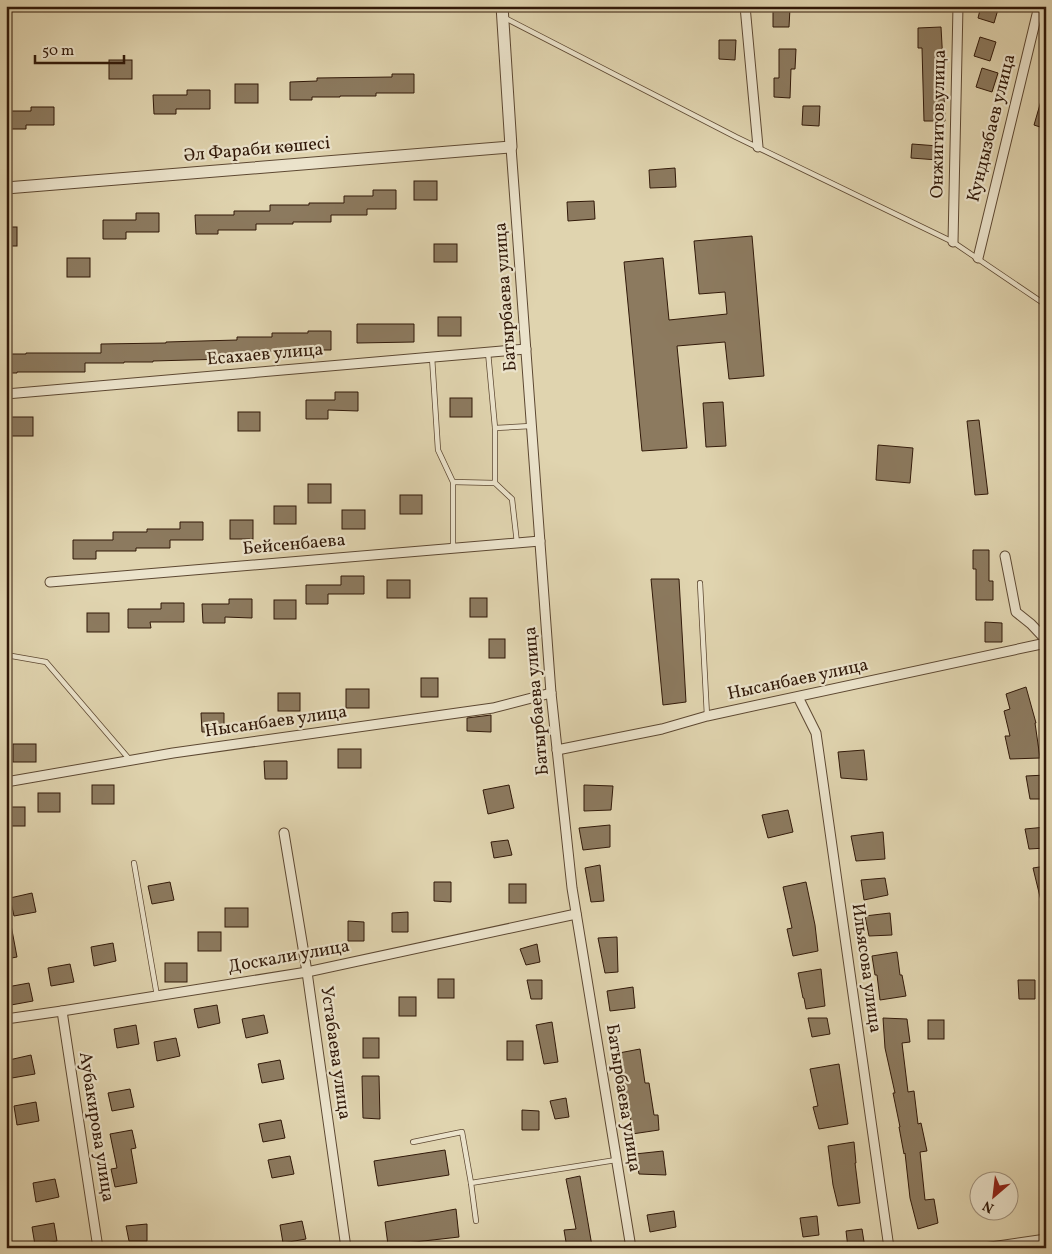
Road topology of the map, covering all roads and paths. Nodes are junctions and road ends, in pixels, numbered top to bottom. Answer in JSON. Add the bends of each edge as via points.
{"nodes":[{"id":1,"x":745,"y":6,"type":"edge"},
{"id":2,"x":958,"y":6,"type":"edge"},
{"id":3,"x":1039,"y":6,"type":"edge"},
{"id":4,"x":502,"y":11,"type":"edge"},
{"id":5,"x":512,"y":147,"type":"junction"},
{"id":6,"x":758,"y":147,"type":"junction"},
{"id":7,"x":6,"y":188,"type":"edge"},
{"id":8,"x":954,"y":242,"type":"junction"},
{"id":9,"x":978,"y":258,"type":"junction"},
{"id":10,"x":1046,"y":305,"type":"edge"},
{"id":11,"x":526,"y":349,"type":"junction"},
{"id":12,"x":488,"y":352,"type":"junction"},
{"id":13,"x":432,"y":357,"type":"junction"},
{"id":14,"x":6,"y":394,"type":"edge"},
{"id":15,"x":531,"y":426,"type":"junction"},
{"id":16,"x":495,"y":428,"type":"junction"},
{"id":17,"x":453,"y":482,"type":"junction"},
{"id":18,"x":495,"y":483,"type":"junction"},
{"id":19,"x":540,"y":541,"type":"junction"},
{"id":20,"x":517,"y":543,"type":"junction"},
{"id":21,"x":453,"y":548,"type":"junction"},
{"id":22,"x":1005,"y":556,"type":"dead end"},
{"id":23,"x":50,"y":582,"type":"dead end"},
{"id":24,"x":700,"y":583,"type":"dead end"},
{"id":25,"x":1046,"y":642,"type":"edge"},
{"id":26,"x":6,"y":655,"type":"edge"},
{"id":27,"x":551,"y":693,"type":"junction"},
{"id":28,"x":798,"y":697,"type":"junction"},
{"id":29,"x":707,"y":716,"type":"junction"},
{"id":30,"x":557,"y":750,"type":"junction"},
{"id":31,"x":131,"y":761,"type":"junction"},
{"id":32,"x":6,"y":782,"type":"edge"},
{"id":33,"x":284,"y":833,"type":"dead end"},
{"id":34,"x":134,"y":863,"type":"dead end"},
{"id":35,"x":576,"y":914,"type":"junction"},
{"id":36,"x":307,"y":972,"type":"junction"},
{"id":37,"x":157,"y":996,"type":"junction"},
{"id":38,"x":62,"y":1011,"type":"junction"},
{"id":39,"x":6,"y":1019,"type":"edge"},
{"id":40,"x":413,"y":1142,"type":"dead end"},
{"id":41,"x":616,"y":1160,"type":"junction"},
{"id":42,"x":471,"y":1183,"type":"junction"},
{"id":43,"x":476,"y":1221,"type":"dead end"},
{"id":44,"x":1046,"y":1239,"type":"edge"},
{"id":45,"x":98,"y":1248,"type":"edge"},
{"id":46,"x":346,"y":1248,"type":"edge"},
{"id":47,"x":631,"y":1248,"type":"edge"},
{"id":48,"x":889,"y":1248,"type":"edge"},
{"id":49,"x":984,"y":1248,"type":"edge"}],
"edges":[{"from":1,"to":6,"type":"street"},
{"from":2,"to":8,"type":"street","name":"Онжигитов улица"},
{"from":3,"to":9,"type":"street","name":"Кундызбаев улица"},
{"from":4,"to":5,"type":"street"},
{"from":4,"to":6,"type":"lane"},
{"from":5,"to":7,"type":"street","name":"Әл Фараби көшесі"},
{"from":5,"to":11,"type":"street","name":"Батырбаева улица"},
{"from":6,"to":8,"type":"lane"},
{"from":8,"to":9,"type":"lane"},
{"from":9,"to":10,"type":"lane"},
{"from":11,"to":12,"type":"street","name":"Есахаев улица"},
{"from":11,"to":15,"type":"street","name":"Батырбаева улица"},
{"from":12,"to":13,"type":"street","name":"Есахаев улица"},
{"from":12,"to":16,"type":"lane"},
{"from":13,"to":14,"type":"street","name":"Есахаев улица"},
{"from":13,"to":17,"type":"lane","via":[[438,450]]},
{"from":15,"to":16,"type":"lane"},
{"from":15,"to":19,"type":"street","name":"Батырбаева улица"},
{"from":16,"to":18,"type":"lane"},
{"from":17,"to":18,"type":"lane"},
{"from":17,"to":21,"type":"lane"},
{"from":18,"to":20,"type":"lane","via":[[512,498]]},
{"from":19,"to":20,"type":"street","name":"Бейсенбаева"},
{"from":19,"to":27,"type":"street","name":"Батырбаева улица"},
{"from":20,"to":21,"type":"street","name":"Бейсенбаева"},
{"from":21,"to":23,"type":"street","name":"Бейсенбаева"},
{"from":22,"to":25,"type":"street","via":[[1016,612]]},
{"from":24,"to":29,"type":"lane"},
{"from":25,"to":28,"type":"street","name":"Нысанбаев улица"},
{"from":26,"to":31,"type":"lane","via":[[46,662]]},
{"from":27,"to":30,"type":"street","name":"Батырбаева улица"},
{"from":27,"to":31,"type":"street","name":"Нысанбаев улица","via":[[493,708]]},
{"from":28,"to":29,"type":"street","name":"Нысанбаев улица"},
{"from":28,"to":48,"type":"street","name":"Ильясова улица","via":[[816,733]]},
{"from":29,"to":30,"type":"street","name":"Нысанбаев улица","via":[[662,729]]},
{"from":30,"to":35,"type":"street","name":"Батырбаева улица"},
{"from":31,"to":32,"type":"street","name":"Нысанбаев улица"},
{"from":33,"to":36,"type":"street","name":"Устабаева улица"},
{"from":34,"to":37,"type":"lane"},
{"from":35,"to":36,"type":"street","name":"Доскали улица"},
{"from":35,"to":41,"type":"street","name":"Батырбаева улица"},
{"from":36,"to":37,"type":"street","name":"Доскали улица"},
{"from":36,"to":46,"type":"street","name":"Устабаева улица"},
{"from":37,"to":38,"type":"street","name":"Доскали улица"},
{"from":38,"to":39,"type":"street","name":"Доскали улица"},
{"from":38,"to":45,"type":"street","name":"Аубакирова улица"},
{"from":40,"to":42,"type":"lane","via":[[462,1132]]},
{"from":41,"to":42,"type":"lane"},
{"from":41,"to":47,"type":"street","name":"Батырбаева улица"},
{"from":42,"to":43,"type":"lane"},
{"from":44,"to":49,"type":"street"}]}
